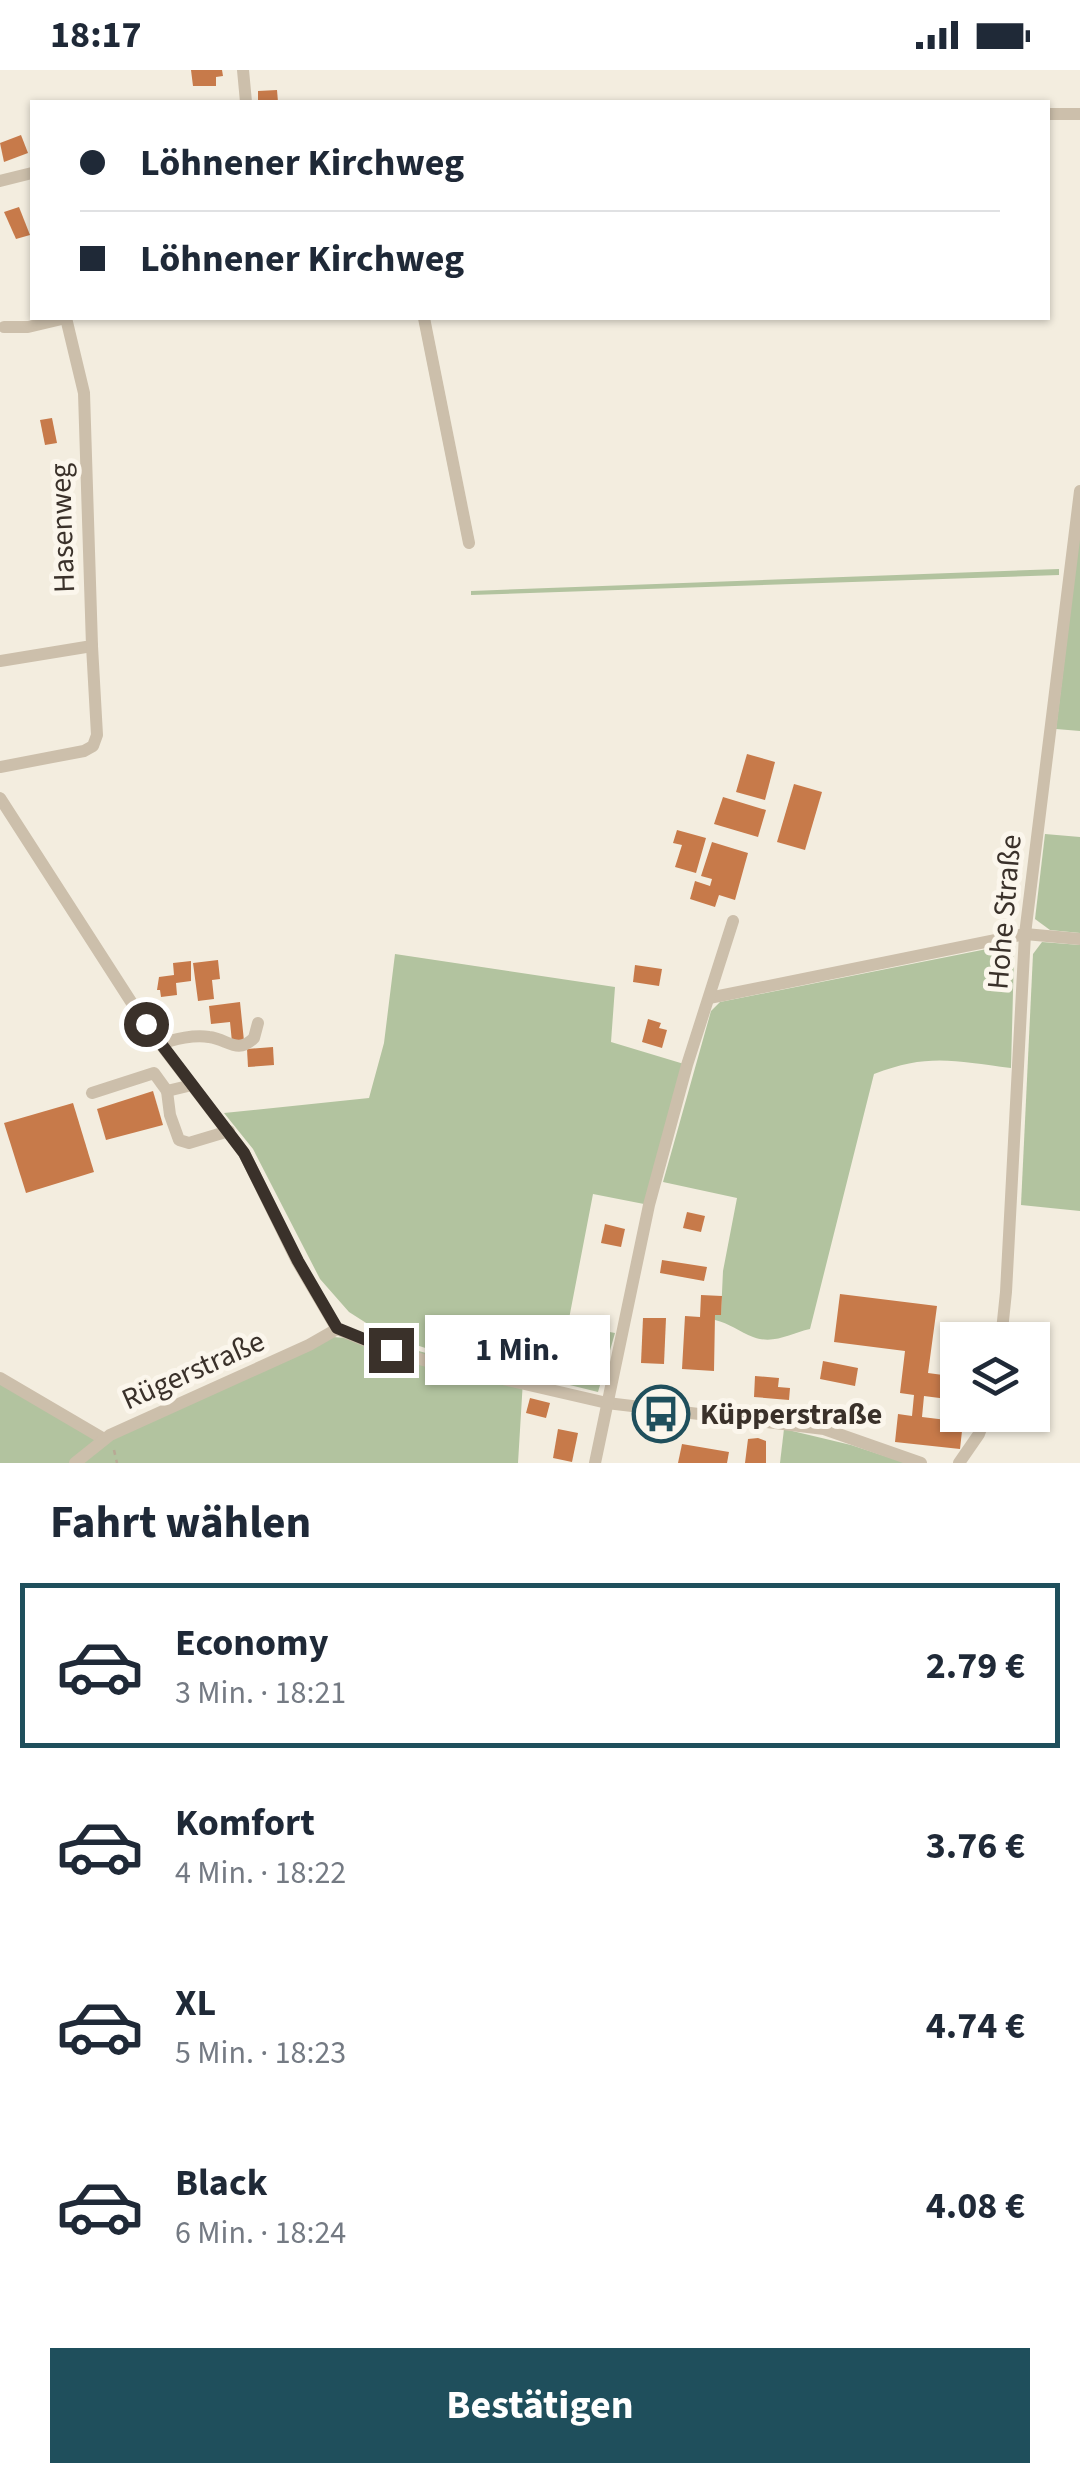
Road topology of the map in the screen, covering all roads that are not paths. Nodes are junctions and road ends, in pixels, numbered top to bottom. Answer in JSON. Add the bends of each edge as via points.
{"nodes":[{"id":1,"x":243,"y":70,"type":"edge"},
{"id":2,"x":246,"y":100,"type":"edge"},
{"id":3,"x":1050,"y":114,"type":"edge"},
{"id":4,"x":1080,"y":114,"type":"edge"},
{"id":5,"x":30,"y":173,"type":"edge"},
{"id":6,"x":0,"y":181,"type":"edge"},
{"id":7,"x":56,"y":320,"type":"edge"},
{"id":8,"x":66,"y":320,"type":"edge"},
{"id":9,"x":424,"y":320,"type":"edge"},
{"id":10,"x":4,"y":327,"type":"dead end"},
{"id":11,"x":1080,"y":491,"type":"edge"},
{"id":12,"x":469,"y":543,"type":"dead end"},
{"id":13,"x":92,"y":646,"type":"junction"},
{"id":14,"x":0,"y":661,"type":"edge"},
{"id":15,"x":0,"y":767,"type":"edge"},
{"id":16,"x":0,"y":798,"type":"edge"},
{"id":17,"x":734,"y":921,"type":"dead end"},
{"id":18,"x":1025,"y":934,"type":"junction"},
{"id":19,"x":1080,"y":939,"type":"edge"},
{"id":20,"x":709,"y":998,"type":"junction"},
{"id":21,"x":258,"y":1024,"type":"dead end"},
{"id":22,"x":161,"y":1045,"type":"junction"},
{"id":23,"x":192,"y":1085,"type":"junction"},
{"id":24,"x":167,"y":1091,"type":"junction"},
{"id":25,"x":92,"y":1093,"type":"dead end"},
{"id":26,"x":229,"y":1130,"type":"junction"},
{"id":27,"x":1003,"y":1322,"type":"edge"},
{"id":28,"x":337,"y":1328,"type":"junction"},
{"id":29,"x":0,"y":1378,"type":"edge"},
{"id":30,"x":607,"y":1403,"type":"junction"},
{"id":31,"x":980,"y":1432,"type":"edge"},
{"id":32,"x":104,"y":1440,"type":"junction"},
{"id":33,"x":75,"y":1463,"type":"edge"},
{"id":34,"x":595,"y":1463,"type":"edge"},
{"id":35,"x":922,"y":1463,"type":"edge"},
{"id":36,"x":958,"y":1463,"type":"edge"}],
"edges":[{"from":1,"to":2,"type":"street"},
{"from":3,"to":4,"type":"street"},
{"from":5,"to":6,"type":"street"},
{"from":7,"to":10,"type":"street"},
{"from":8,"to":13,"type":"street","name":"Hasenweg","via":[[84,393]]},
{"from":9,"to":12,"type":"street"},
{"from":11,"to":18,"type":"street","name":"Hohe Straße"},
{"from":13,"to":14,"type":"street"},
{"from":13,"to":15,"type":"street","name":"Hasenweg","via":[[93,746]]},
{"from":16,"to":22,"type":"street"},
{"from":17,"to":20,"type":"street"},
{"from":18,"to":19,"type":"street"},
{"from":18,"to":20,"type":"street"},
{"from":18,"to":27,"type":"street","name":"Hohe Straße"},
{"from":20,"to":30,"type":"street","via":[[652,1193]]},
{"from":21,"to":22,"type":"street","via":[[244,1046],[206,1036]]},
{"from":22,"to":23,"type":"street"},
{"from":23,"to":24,"type":"street"},
{"from":23,"to":26,"type":"street"},
{"from":24,"to":25,"type":"street","via":[[154,1073]]},
{"from":24,"to":26,"type":"street","via":[[179,1140],[190,1143]]},
{"from":26,"to":28,"type":"street"},
{"from":28,"to":30,"type":"street","via":[[420,1359]]},
{"from":28,"to":32,"type":"street","name":"Rügerstraße"},
{"from":29,"to":32,"type":"street"},
{"from":30,"to":34,"type":"street"},
{"from":30,"to":35,"type":"street","via":[[824,1429]]},
{"from":31,"to":36,"type":"street"},
{"from":32,"to":33,"type":"street","name":"Rügerstraße"}]}
